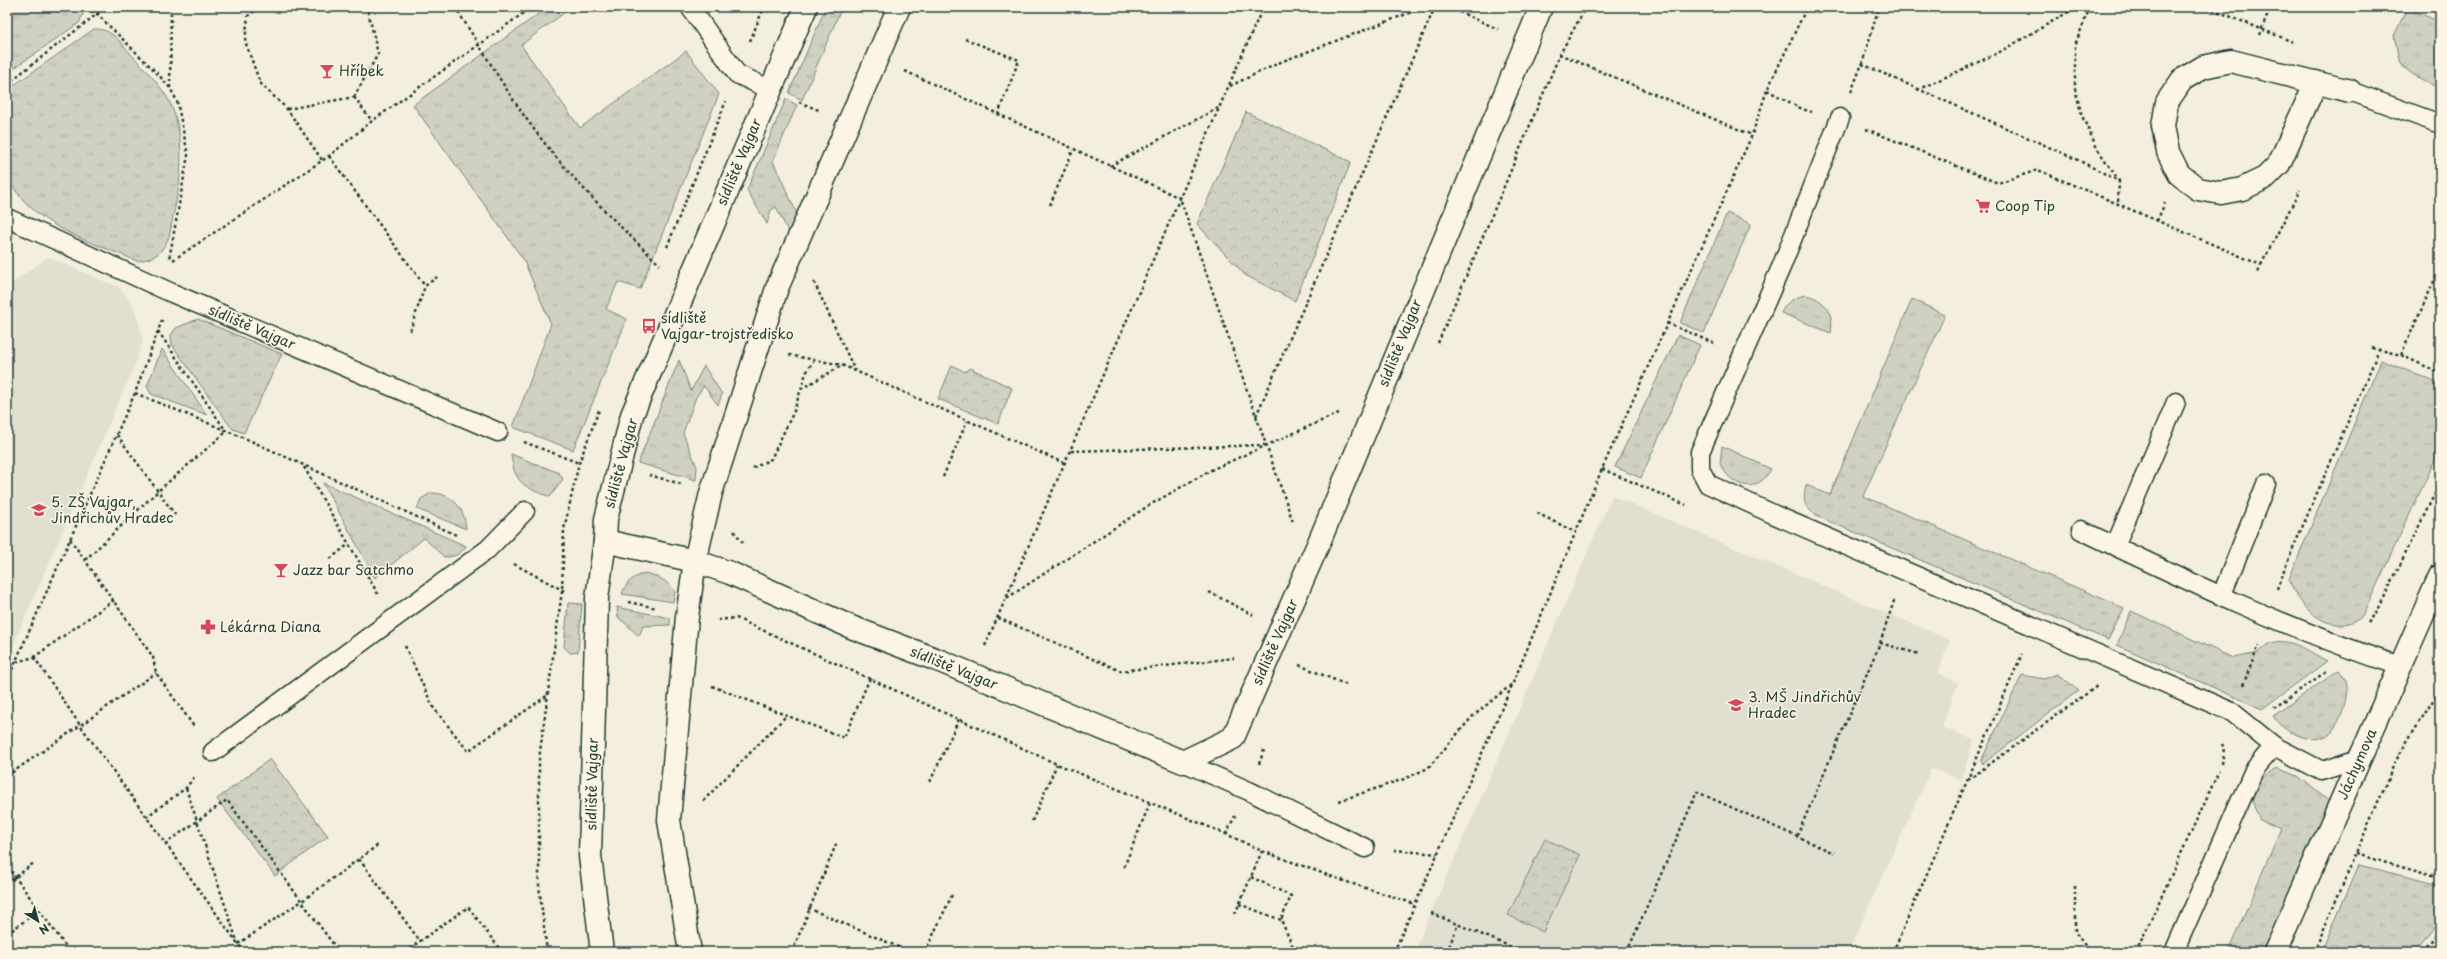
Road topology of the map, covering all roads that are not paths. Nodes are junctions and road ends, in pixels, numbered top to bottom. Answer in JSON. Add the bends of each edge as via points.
{"nodes":[{"id":1,"x":690,"y":7,"type":"edge"},
{"id":2,"x":806,"y":7,"type":"edge"},
{"id":3,"x":899,"y":7,"type":"edge"},
{"id":4,"x":1541,"y":7,"type":"edge"},
{"id":5,"x":2316,"y":82,"type":"junction"},
{"id":6,"x":769,"y":89,"type":"junction"},
{"id":7,"x":2350,"y":91,"type":"joint"},
{"id":8,"x":1840,"y":118,"type":"road end"},
{"id":9,"x":2440,"y":124,"type":"edge"},
{"id":10,"x":7,"y":218,"type":"edge"},
{"id":11,"x":2176,"y":402,"type":"dead end"},
{"id":12,"x":498,"y":432,"type":"road end"},
{"id":13,"x":2266,"y":484,"type":"dead end"},
{"id":14,"x":525,"y":511,"type":"dead end"},
{"id":15,"x":2081,"y":530,"type":"dead end"},
{"id":16,"x":605,"y":540,"type":"junction"},
{"id":17,"x":2115,"y":546,"type":"junction"},
{"id":18,"x":695,"y":561,"type":"junction"},
{"id":19,"x":2440,"y":576,"type":"edge"},
{"id":20,"x":2221,"y":597,"type":"junction"},
{"id":21,"x":2400,"y":666,"type":"junction"},
{"id":22,"x":2274,"y":746,"type":"junction"},
{"id":23,"x":213,"y":752,"type":"road end"},
{"id":24,"x":2358,"y":759,"type":"junction"},
{"id":25,"x":1183,"y":762,"type":"junction"},
{"id":26,"x":1365,"y":848,"type":"road end"},
{"id":27,"x":602,"y":952,"type":"edge"},
{"id":28,"x":690,"y":952,"type":"edge"},
{"id":29,"x":2174,"y":952,"type":"edge"},
{"id":30,"x":2275,"y":952,"type":"edge"}],
"edges":[{"from":1,"to":6,"type":"lane","via":[[737,74]]},
{"from":2,"to":6,"type":"street","name":"sídliště Vajgar"},
{"from":3,"to":18,"type":"street","via":[[777,288],[711,493]]},
{"from":4,"to":25,"type":"street","name":"sídliště Vajgar","via":[[1320,540],[1233,738]]},
{"from":5,"to":5,"type":"street","via":[[2231,61],[2203,67],[2182,80],[2167,102],[2163,126],[2168,152],[2179,174],[2198,189],[2221,193],[2242,189],[2265,178],[2279,164]]},
{"from":5,"to":7,"type":"street"},
{"from":6,"to":16,"type":"street","name":"sídliště Vajgar","via":[[632,415],[606,519]]},
{"from":7,"to":9,"type":"lane"},
{"from":8,"to":22,"type":"lane","via":[[1782,265],[1700,452],[1700,469],[1708,484],[2232,712]]},
{"from":10,"to":12,"type":"lane","name":"sídliště Vajgar","via":[[172,293]]},
{"from":11,"to":17,"type":"lane"},
{"from":13,"to":20,"type":"lane"},
{"from":14,"to":23,"type":"lane","via":[[488,549]]},
{"from":15,"to":17,"type":"lane"},
{"from":16,"to":18,"type":"street","name":"sídliště Vajgar"},
{"from":16,"to":27,"type":"street","name":"sídliště Vajgar","via":[[597,598],[590,856]]},
{"from":17,"to":20,"type":"lane"},
{"from":18,"to":25,"type":"street","name":"sídliště Vajgar","via":[[730,573],[851,627],[940,661]]},
{"from":18,"to":28,"type":"street","via":[[687,617],[669,820]]},
{"from":19,"to":21,"type":"street","name":"Jáchymova"},
{"from":20,"to":21,"type":"lane","via":[[2346,648]]},
{"from":21,"to":24,"type":"street","name":"Jáchymova"},
{"from":22,"to":24,"type":"lane","via":[[2322,771]]},
{"from":22,"to":29,"type":"lane","via":[[2254,770]]},
{"from":24,"to":30,"type":"street","name":"Jáchymova"},
{"from":25,"to":26,"type":"lane"}]}
